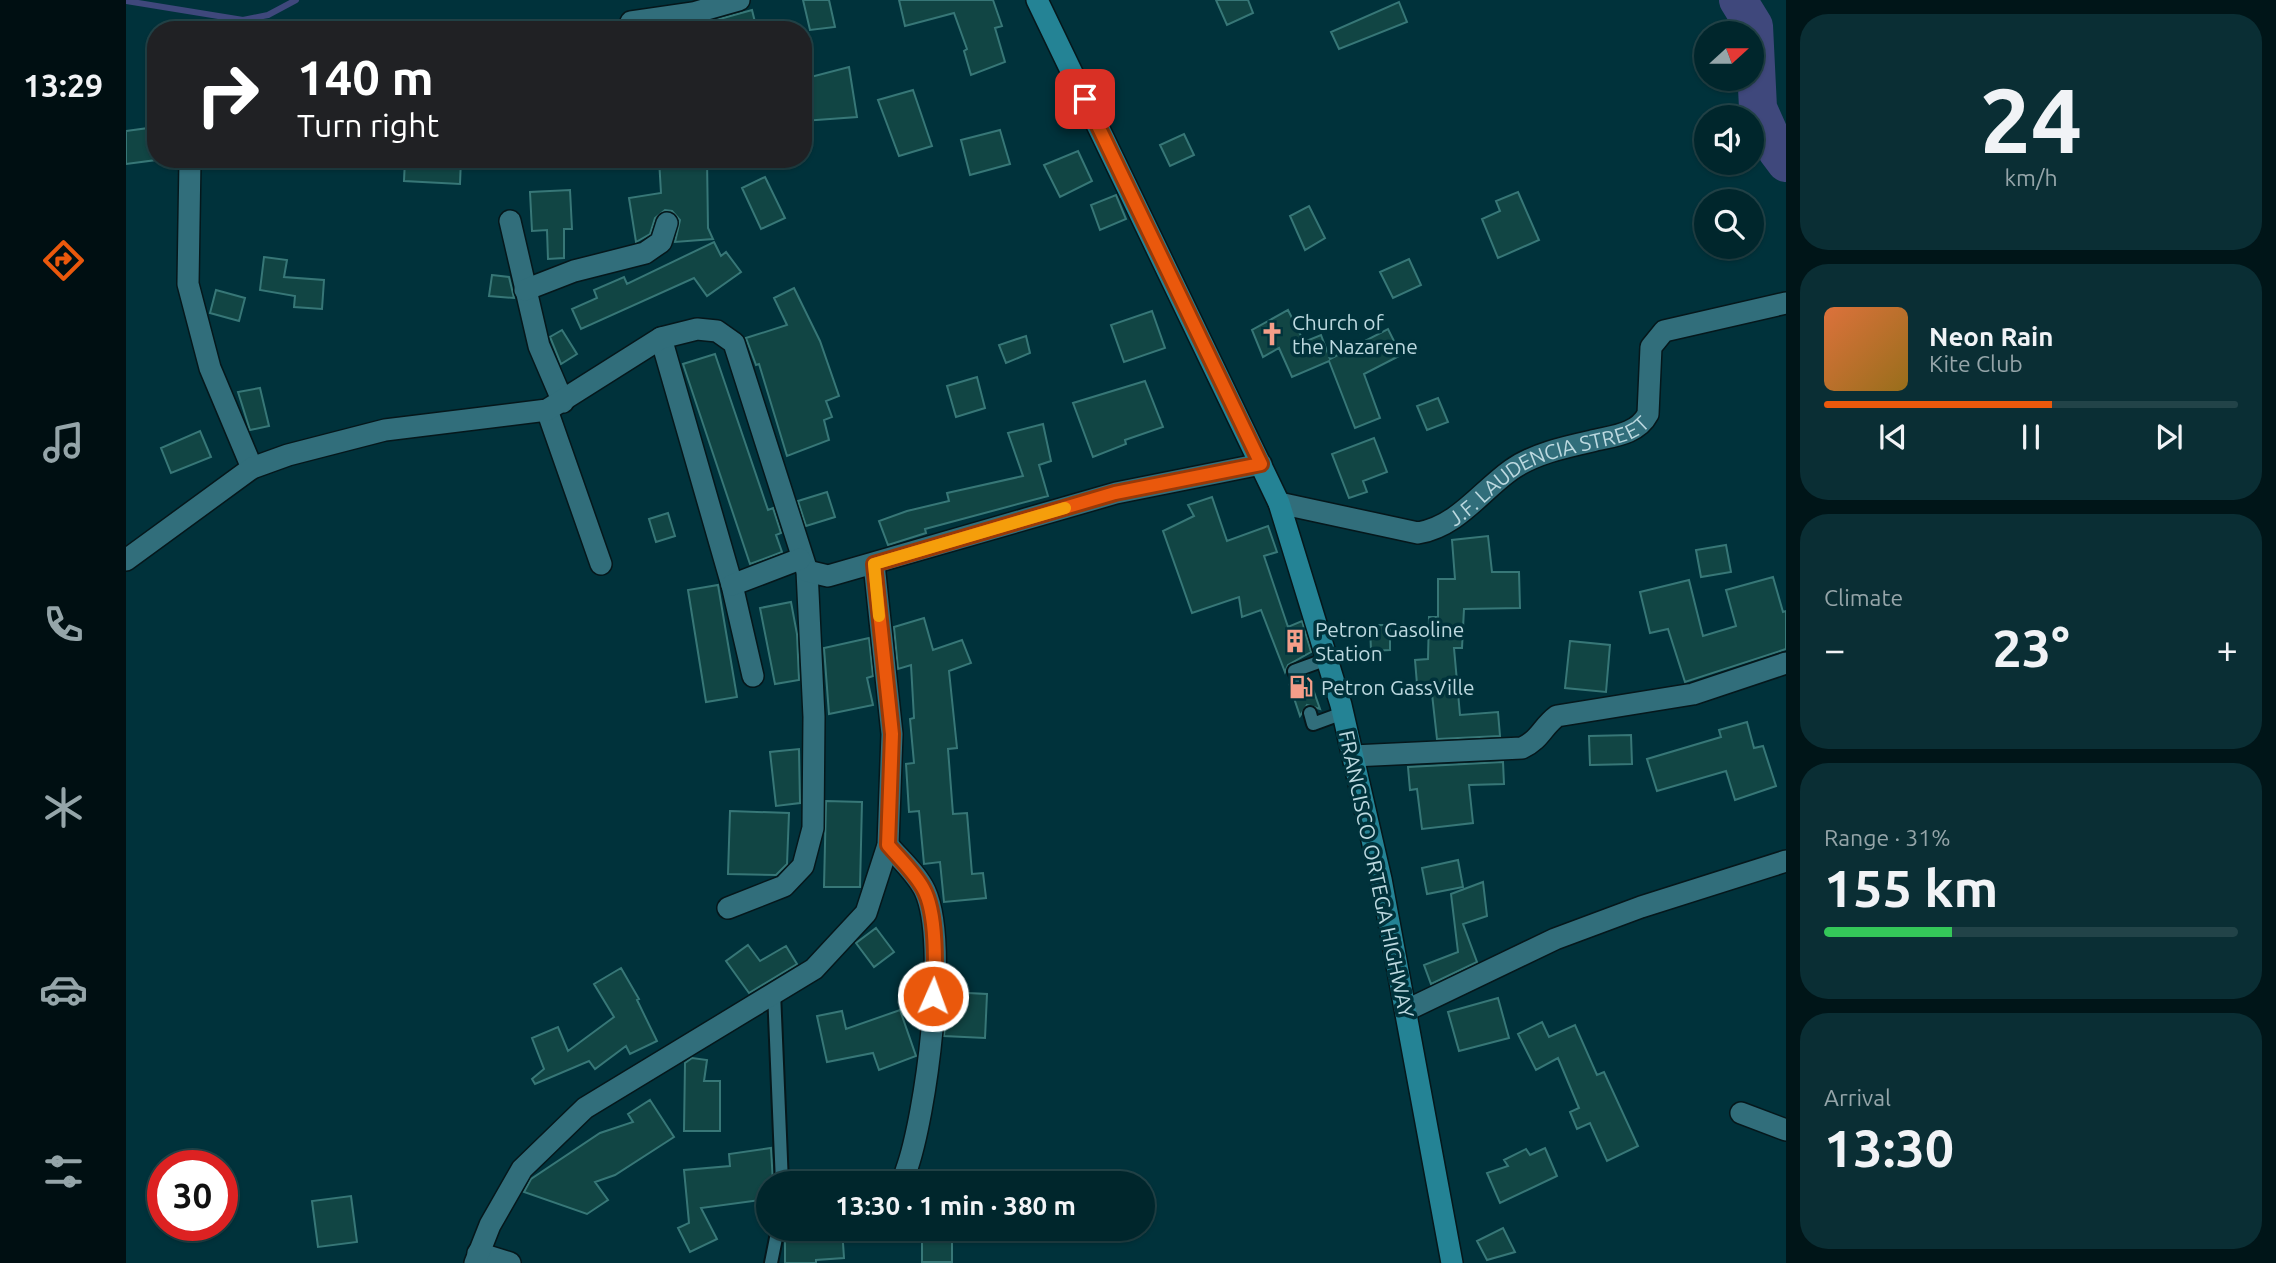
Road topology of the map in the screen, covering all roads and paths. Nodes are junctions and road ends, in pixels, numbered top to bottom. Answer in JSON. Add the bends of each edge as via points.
{"nodes":[{"id":1,"x":740,"y":0,"type":"edge"},
{"id":2,"x":1037,"y":0,"type":"edge"},
{"id":3,"x":692,"y":6,"type":"edge"},
{"id":4,"x":635,"y":21,"type":"edge"},
{"id":5,"x":190,"y":168,"type":"edge"},
{"id":6,"x":510,"y":220,"type":"dead end"},
{"id":7,"x":667,"y":223,"type":"dead end"},
{"id":8,"x":526,"y":290,"type":"junction"},
{"id":9,"x":1786,"y":303,"type":"edge"},
{"id":10,"x":661,"y":338,"type":"junction"},
{"id":11,"x":555,"y":406,"type":"junction"},
{"id":12,"x":1261,"y":464,"type":"junction"},
{"id":13,"x":252,"y":468,"type":"junction"},
{"id":14,"x":1279,"y":503,"type":"junction"},
{"id":15,"x":126,"y":560,"type":"edge"},
{"id":16,"x":601,"y":564,"type":"dead end"},
{"id":17,"x":874,"y":564,"type":"junction"},
{"id":18,"x":804,"y":565,"type":"junction"},
{"id":19,"x":733,"y":584,"type":"junction"},
{"id":20,"x":1327,"y":659,"type":"junction"},
{"id":21,"x":1786,"y":663,"type":"edge"},
{"id":22,"x":753,"y":676,"type":"dead end"},
{"id":23,"x":1299,"y":683,"type":"dead end"},
{"id":24,"x":1310,"y":713,"type":"dead end"},
{"id":25,"x":1343,"y":713,"type":"junction"},
{"id":26,"x":1353,"y":756,"type":"junction"},
{"id":27,"x":888,"y":845,"type":"junction"},
{"id":28,"x":1786,"y":861,"type":"edge"},
{"id":29,"x":728,"y":908,"type":"dead end"},
{"id":30,"x":774,"y":992,"type":"junction"},
{"id":31,"x":1407,"y":1010,"type":"junction"},
{"id":32,"x":1741,"y":1113,"type":"dead end"},
{"id":33,"x":1786,"y":1130,"type":"edge"},
{"id":34,"x":781,"y":1171,"type":"edge"},
{"id":35,"x":906,"y":1171,"type":"dead end"},
{"id":36,"x":775,"y":1241,"type":"edge"},
{"id":37,"x":474,"y":1260,"type":"edge"},
{"id":38,"x":510,"y":1263,"type":"edge"},
{"id":39,"x":771,"y":1263,"type":"edge"},
{"id":40,"x":1452,"y":1263,"type":"edge"}],
"edges":[{"from":1,"to":3,"type":"street"},
{"from":2,"to":12,"type":"main road","name":"FRANCISCO ORTEGA HIGHWAY"},
{"from":3,"to":4,"type":"street"},
{"from":5,"to":13,"type":"street","via":[[188,284],[209,368]]},
{"from":6,"to":8,"type":"street"},
{"from":7,"to":8,"type":"street","via":[[661,242],[645,253],[574,271]]},
{"from":8,"to":11,"type":"street"},
{"from":9,"to":14,"type":"street","name":"J.F. LAUDENCIA STREET","via":[[1664,331],[1651,347],[1648,414],[1643,422],[1625,433],[1559,449],[1512,468],[1433,531],[1418,533]]},
{"from":10,"to":11,"type":"street"},
{"from":10,"to":18,"type":"street","via":[[697,329],[717,331],[734,343]]},
{"from":10,"to":19,"type":"street"},
{"from":11,"to":13,"type":"street","via":[[385,430]]},
{"from":11,"to":16,"type":"street"},
{"from":12,"to":14,"type":"main road","name":"FRANCISCO ORTEGA HIGHWAY"},
{"from":12,"to":17,"type":"street","via":[[1115,493]]},
{"from":13,"to":15,"type":"street"},
{"from":14,"to":20,"type":"main road","name":"FRANCISCO ORTEGA HIGHWAY"},
{"from":17,"to":18,"type":"street","via":[[828,576]]},
{"from":17,"to":27,"type":"street","via":[[892,734]]},
{"from":18,"to":19,"type":"street"},
{"from":18,"to":29,"type":"street","via":[[814,717],[813,828],[803,866],[785,886]]},
{"from":19,"to":22,"type":"street"},
{"from":20,"to":23,"type":"lane","via":[[1294,671]]},
{"from":20,"to":25,"type":"main road","name":"FRANCISCO ORTEGA HIGHWAY"},
{"from":21,"to":26,"type":"street","via":[[1693,694],[1557,716],[1539,739],[1522,748]]},
{"from":24,"to":25,"type":"lane","via":[[1314,724]]},
{"from":25,"to":26,"type":"main road","name":"FRANCISCO ORTEGA HIGHWAY"},
{"from":26,"to":31,"type":"main road","name":"FRANCISCO ORTEGA HIGHWAY"},
{"from":27,"to":30,"type":"street","via":[[866,913],[814,969]]},
{"from":27,"to":35,"type":"street","via":[[924,890],[930,905],[936,972],[922,1117]]},
{"from":28,"to":31,"type":"street","via":[[1555,939]]},
{"from":30,"to":34,"type":"lane"},
{"from":30,"to":37,"type":"street","via":[[585,1108],[522,1169]]},
{"from":31,"to":40,"type":"main road","name":"FRANCISCO ORTEGA HIGHWAY"},
{"from":32,"to":33,"type":"street"},
{"from":36,"to":39,"type":"lane"},
{"from":37,"to":38,"type":"street"}]}
